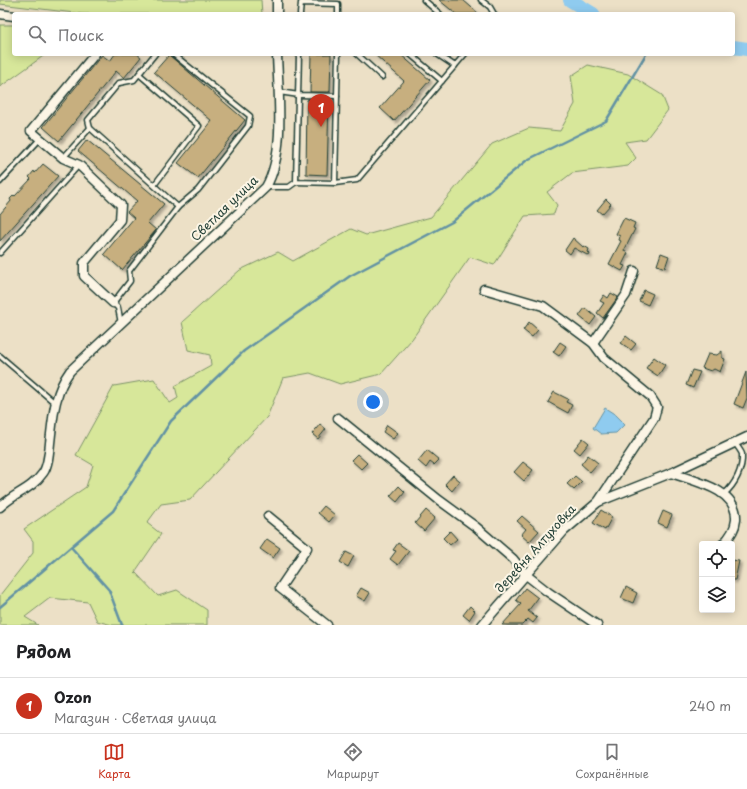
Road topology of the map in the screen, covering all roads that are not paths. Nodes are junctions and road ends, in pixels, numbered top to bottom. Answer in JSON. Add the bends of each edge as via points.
{"nodes":[{"id":1,"x":277,"y":0,"type":"edge"},
{"id":2,"x":424,"y":0,"type":"edge"},
{"id":3,"x":481,"y":0,"type":"edge"},
{"id":4,"x":328,"y":2,"type":"edge"},
{"id":5,"x":277,"y":12,"type":"edge"},
{"id":6,"x":300,"y":12,"type":"edge"},
{"id":7,"x":338,"y":12,"type":"edge"},
{"id":8,"x":438,"y":12,"type":"edge"},
{"id":9,"x":493,"y":12,"type":"edge"},
{"id":10,"x":0,"y":14,"type":"edge"},
{"id":11,"x":12,"y":16,"type":"edge"},
{"id":12,"x":93,"y":56,"type":"edge"},
{"id":13,"x":153,"y":56,"type":"edge"},
{"id":14,"x":175,"y":56,"type":"edge"},
{"id":15,"x":277,"y":56,"type":"edge"},
{"id":16,"x":300,"y":56,"type":"edge"},
{"id":17,"x":338,"y":56,"type":"edge"},
{"id":18,"x":360,"y":56,"type":"edge"},
{"id":19,"x":412,"y":56,"type":"edge"},
{"id":20,"x":441,"y":56,"type":"edge"},
{"id":21,"x":464,"y":56,"type":"edge"},
{"id":22,"x":455,"y":66,"type":"junction"},
{"id":23,"x":139,"y":74,"type":"junction"},
{"id":24,"x":382,"y":77,"type":"dead end"},
{"id":25,"x":442,"y":81,"type":"junction"},
{"id":26,"x":278,"y":92,"type":"junction"},
{"id":27,"x":299,"y":95,"type":"junction"},
{"id":28,"x":337,"y":96,"type":"junction"},
{"id":29,"x":90,"y":128,"type":"junction"},
{"id":30,"x":40,"y":139,"type":"junction"},
{"id":31,"x":63,"y":158,"type":"junction"},
{"id":32,"x":78,"y":165,"type":"junction"},
{"id":33,"x":0,"y":182,"type":"edge"},
{"id":34,"x":296,"y":182,"type":"junction"},
{"id":35,"x":335,"y":183,"type":"junction"},
{"id":36,"x":155,"y":184,"type":"junction"},
{"id":37,"x":266,"y":187,"type":"junction"},
{"id":38,"x":178,"y":207,"type":"junction"},
{"id":39,"x":0,"y":253,"type":"edge"},
{"id":40,"x":634,"y":271,"type":"dead end"},
{"id":41,"x":484,"y":289,"type":"dead end"},
{"id":42,"x":113,"y":303,"type":"junction"},
{"id":43,"x":121,"y":324,"type":"junction"},
{"id":44,"x":594,"y":343,"type":"junction"},
{"id":45,"x":0,"y":356,"type":"edge"},
{"id":46,"x":55,"y":403,"type":"junction"},
{"id":47,"x":338,"y":418,"type":"dead end"},
{"id":48,"x":747,"y":438,"type":"edge"},
{"id":49,"x":736,"y":443,"type":"junction"},
{"id":50,"x":671,"y":473,"type":"junction"},
{"id":51,"x":724,"y":494,"type":"junction"},
{"id":52,"x":598,"y":502,"type":"junction"},
{"id":53,"x":0,"y":507,"type":"edge"},
{"id":54,"x":268,"y":516,"type":"dead end"},
{"id":55,"x":727,"y":541,"type":"edge"},
{"id":56,"x":525,"y":574,"type":"junction"},
{"id":57,"x":327,"y":625,"type":"edge"},
{"id":58,"x":482,"y":625,"type":"edge"},
{"id":59,"x":597,"y":625,"type":"edge"}],
"edges":[{"from":1,"to":5,"type":"street"},
{"from":2,"to":8,"type":"lane"},
{"from":3,"to":9,"type":"lane"},
{"from":4,"to":6,"type":"lane","via":[[301,3]]},
{"from":4,"to":7,"type":"lane","via":[[338,4]]},
{"from":10,"to":11,"type":"street"},
{"from":12,"to":30,"type":"street","via":[[31,131]]},
{"from":13,"to":23,"type":"lane"},
{"from":14,"to":38,"type":"lane","via":[[250,116],[248,126],[198,190]]},
{"from":15,"to":26,"type":"street","name":"Светлая улица"},
{"from":16,"to":27,"type":"lane"},
{"from":17,"to":28,"type":"lane"},
{"from":18,"to":24,"type":"lane"},
{"from":19,"to":25,"type":"lane"},
{"from":20,"to":22,"type":"lane"},
{"from":21,"to":22,"type":"lane"},
{"from":22,"to":25,"type":"lane"},
{"from":23,"to":29,"type":"lane","via":[[134,80],[119,83],[88,120]]},
{"from":23,"to":36,"type":"lane","via":[[199,126]]},
{"from":25,"to":35,"type":"lane","via":[[357,180]]},
{"from":26,"to":27,"type":"lane"},
{"from":26,"to":37,"type":"street","name":"Светлая улица","via":[[277,151],[272,176]]},
{"from":27,"to":28,"type":"lane"},
{"from":27,"to":34,"type":"lane"},
{"from":28,"to":35,"type":"lane"},
{"from":29,"to":31,"type":"lane"},
{"from":29,"to":36,"type":"lane"},
{"from":30,"to":31,"type":"street"},
{"from":30,"to":33,"type":"lane"},
{"from":31,"to":32,"type":"street"},
{"from":32,"to":39,"type":"lane"},
{"from":32,"to":42,"type":"street","via":[[121,205],[120,220],[84,263],[84,276]]},
{"from":34,"to":35,"type":"lane"},
{"from":34,"to":37,"type":"lane","via":[[289,187]]},
{"from":36,"to":38,"type":"lane"},
{"from":37,"to":43,"type":"street","name":"Светлая улица"},
{"from":38,"to":42,"type":"lane","via":[[129,271],[130,280]]},
{"from":40,"to":44,"type":"street","via":[[626,295]]},
{"from":41,"to":44,"type":"street","name":"деревня Алтуховка","via":[[543,306]]},
{"from":42,"to":43,"type":"lane","via":[[118,308]]},
{"from":43,"to":46,"type":"street","name":"Светлая улица","via":[[70,370],[61,383]]},
{"from":44,"to":52,"type":"street","name":"деревня Алтуховка","via":[[604,358],[650,396],[657,407],[654,418]]},
{"from":45,"to":46,"type":"lane"},
{"from":46,"to":53,"type":"street","name":"Светлая улица","via":[[44,472],[33,485],[8,498]]},
{"from":47,"to":56,"type":"street","via":[[476,527],[513,559]]},
{"from":48,"to":49,"type":"street"},
{"from":49,"to":50,"type":"street"},
{"from":49,"to":51,"type":"lane","via":[[742,454],[738,476],[733,487]]},
{"from":50,"to":51,"type":"street"},
{"from":50,"to":52,"type":"street"},
{"from":51,"to":55,"type":"street","via":[[732,503],[736,519]]},
{"from":52,"to":56,"type":"street","name":"деревня Алтуховка","via":[[564,531]]},
{"from":54,"to":57,"type":"street","via":[[307,548],[280,588]]},
{"from":56,"to":58,"type":"street","name":"деревня Алтуховка"},
{"from":56,"to":59,"type":"street"}]}
